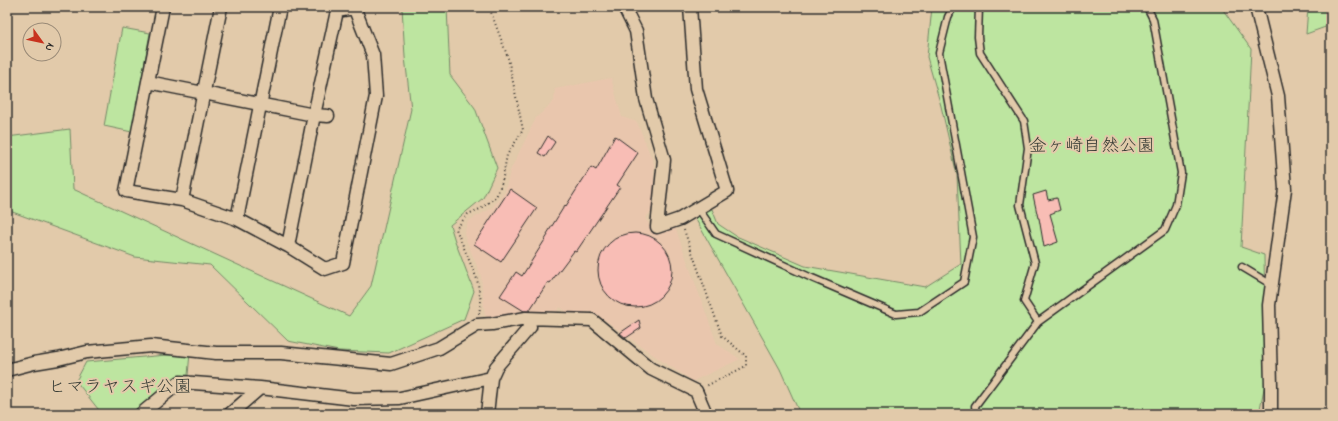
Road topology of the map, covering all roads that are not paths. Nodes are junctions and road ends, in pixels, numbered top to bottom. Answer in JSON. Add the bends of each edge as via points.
{"nodes":[{"id":1,"x":163,"y":7,"type":"edge"},
{"id":2,"x":221,"y":7,"type":"edge"},
{"id":3,"x":280,"y":7,"type":"edge"},
{"id":4,"x":624,"y":7,"type":"edge"},
{"id":5,"x":690,"y":7,"type":"edge"},
{"id":6,"x":953,"y":7,"type":"edge"},
{"id":7,"x":979,"y":7,"type":"edge"},
{"id":8,"x":1147,"y":7,"type":"edge"},
{"id":9,"x":1256,"y":7,"type":"edge"},
{"id":10,"x":354,"y":8,"type":"edge"},
{"id":11,"x":148,"y":82,"type":"junction"},
{"id":12,"x":203,"y":93,"type":"junction"},
{"id":13,"x":261,"y":104,"type":"junction"},
{"id":14,"x":314,"y":115,"type":"junction"},
{"id":15,"x":328,"y":116,"type":"dead end"},
{"id":16,"x":182,"y":200,"type":"junction"},
{"id":17,"x":698,"y":208,"type":"junction"},
{"id":18,"x":237,"y":219,"type":"junction"},
{"id":19,"x":288,"y":246,"type":"junction"},
{"id":20,"x":1242,"y":267,"type":"dead end"},
{"id":21,"x":1272,"y":285,"type":"junction"},
{"id":22,"x":526,"y":318,"type":"junction"},
{"id":23,"x":1038,"y":322,"type":"junction"},
{"id":24,"x":7,"y":370,"type":"edge"},
{"id":25,"x":491,"y":378,"type":"junction"},
{"id":26,"x":260,"y":388,"type":"junction"},
{"id":27,"x":141,"y":414,"type":"edge"},
{"id":28,"x":230,"y":414,"type":"edge"},
{"id":29,"x":487,"y":414,"type":"edge"},
{"id":30,"x":706,"y":414,"type":"edge"},
{"id":31,"x":976,"y":414,"type":"edge"},
{"id":32,"x":1271,"y":414,"type":"edge"}],
"edges":[{"from":1,"to":11,"type":"street"},
{"from":2,"to":12,"type":"street"},
{"from":3,"to":13,"type":"street"},
{"from":4,"to":17,"type":"street","via":[[636,31],[646,99],[664,160],[657,227],[680,219]]},
{"from":5,"to":17,"type":"street","via":[[696,89],[727,191]]},
{"from":6,"to":17,"type":"lane","via":[[939,53],[973,237],[964,282],[919,312],[896,314],[716,234]]},
{"from":7,"to":23,"type":"lane","via":[[980,53],[1024,121],[1028,148],[1020,205],[1034,263],[1024,301]]},
{"from":8,"to":23,"type":"lane","via":[[1153,19],[1181,174],[1176,205],[1165,230]]},
{"from":9,"to":21,"type":"street","via":[[1278,96],[1285,189]]},
{"from":10,"to":14,"type":"street","via":[[337,12]]},
{"from":10,"to":19,"type":"street","via":[[373,55],[376,96],[343,263],[326,269]]},
{"from":11,"to":12,"type":"street"},
{"from":11,"to":16,"type":"street","via":[[126,191]]},
{"from":12,"to":13,"type":"street"},
{"from":12,"to":16,"type":"street"},
{"from":13,"to":14,"type":"street"},
{"from":13,"to":18,"type":"street"},
{"from":14,"to":15,"type":"street"},
{"from":14,"to":19,"type":"street"},
{"from":16,"to":18,"type":"street"},
{"from":18,"to":19,"type":"street"},
{"from":20,"to":21,"type":"lane"},
{"from":21,"to":32,"type":"street","via":[[1268,305]]},
{"from":22,"to":24,"type":"street","via":[[477,325],[439,348],[392,364],[281,353],[216,353],[151,346],[87,352]]},
{"from":22,"to":25,"type":"street","via":[[530,327],[496,367]]},
{"from":22,"to":30,"type":"street","via":[[592,320],[651,369],[696,392]]},
{"from":23,"to":31,"type":"lane","via":[[975,406]]},
{"from":25,"to":26,"type":"street","via":[[400,398],[354,398]]},
{"from":25,"to":29,"type":"street"},
{"from":26,"to":27,"type":"street","via":[[180,382]]},
{"from":26,"to":28,"type":"street"}]}
